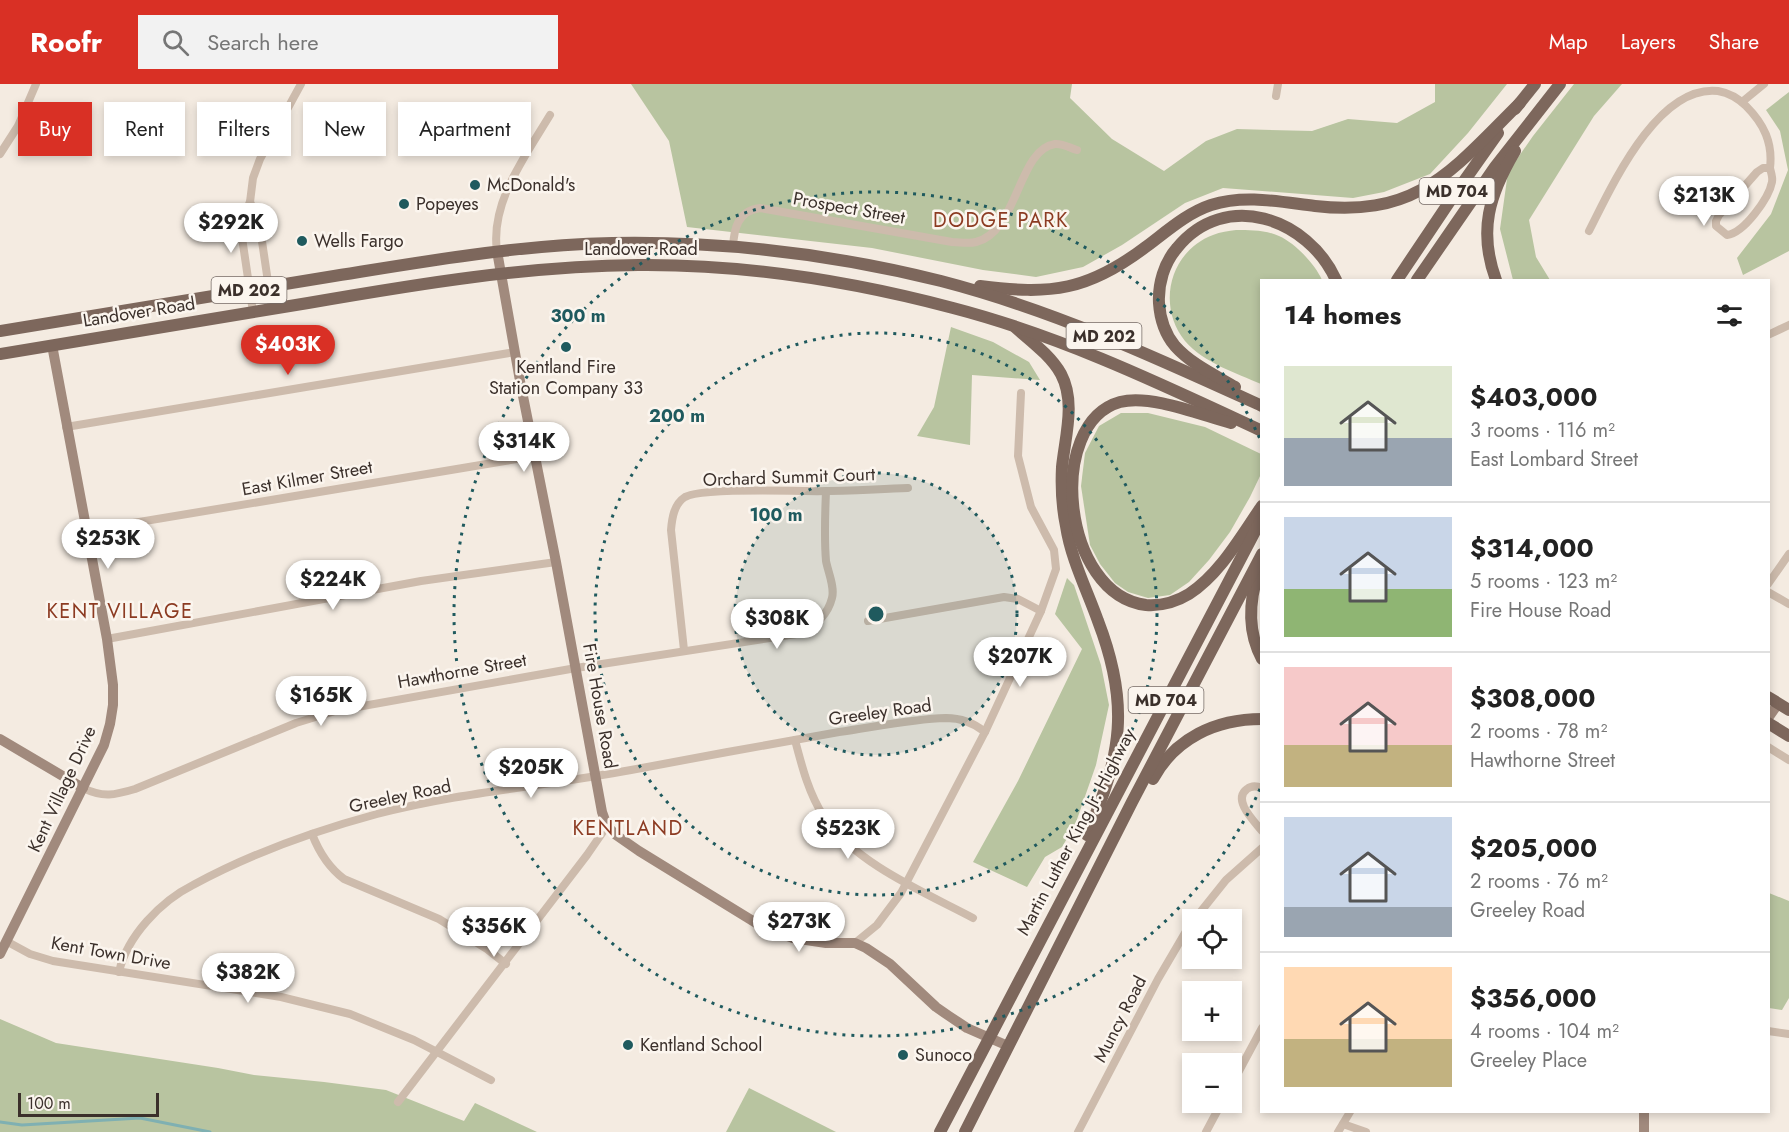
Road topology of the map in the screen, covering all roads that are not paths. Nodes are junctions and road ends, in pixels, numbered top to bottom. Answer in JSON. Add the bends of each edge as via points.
{"nodes":[{"id":1,"x":36,"y":84,"type":"edge"},
{"id":2,"x":301,"y":84,"type":"edge"},
{"id":3,"x":1278,"y":84,"type":"edge"},
{"id":4,"x":1535,"y":84,"type":"edge"},
{"id":5,"x":1560,"y":84,"type":"edge"},
{"id":6,"x":1764,"y":84,"type":"edge"},
{"id":7,"x":1276,"y":96,"type":"dead end"},
{"id":8,"x":1742,"y":102,"type":"junction"},
{"id":9,"x":1520,"y":103,"type":"junction"},
{"id":10,"x":1538,"y":112,"type":"junction"},
{"id":11,"x":550,"y":115,"type":"dead end"},
{"id":12,"x":1077,"y":150,"type":"dead end"},
{"id":13,"x":0,"y":154,"type":"edge"},
{"id":14,"x":1770,"y":168,"type":"junction"},
{"id":15,"x":250,"y":202,"type":"junction"},
{"id":16,"x":1589,"y":231,"type":"dead end"},
{"id":17,"x":733,"y":247,"type":"junction"},
{"id":18,"x":497,"y":251,"type":"junction"},
{"id":19,"x":731,"y":269,"type":"junction"},
{"id":20,"x":501,"y":273,"type":"junction"},
{"id":21,"x":1335,"y":279,"type":"edge"},
{"id":22,"x":1398,"y":279,"type":"edge"},
{"id":23,"x":1419,"y":279,"type":"edge"},
{"id":24,"x":1496,"y":279,"type":"edge"},
{"id":25,"x":940,"y":281,"type":"junction"},
{"id":26,"x":269,"y":287,"type":"junction"},
{"id":27,"x":250,"y":290,"type":"junction"},
{"id":28,"x":272,"y":309,"type":"junction"},
{"id":29,"x":253,"y":312,"type":"junction"},
{"id":30,"x":1789,"y":325,"type":"edge"},
{"id":31,"x":1013,"y":326,"type":"junction"},
{"id":32,"x":0,"y":331,"type":"edge"},
{"id":33,"x":1770,"y":334,"type":"edge"},
{"id":34,"x":52,"y":345,"type":"junction"},
{"id":35,"x":515,"y":352,"type":"junction"},
{"id":36,"x":0,"y":354,"type":"edge"},
{"id":37,"x":1021,"y":393,"type":"dead end"},
{"id":38,"x":1260,"y":404,"type":"edge"},
{"id":39,"x":1260,"y":404,"type":"edge"},
{"id":40,"x":66,"y":427,"type":"junction"},
{"id":41,"x":1260,"y":430,"type":"edge"},
{"id":42,"x":1260,"y":430,"type":"edge"},
{"id":43,"x":535,"y":456,"type":"junction"},
{"id":44,"x":908,"y":488,"type":"dead end"},
{"id":45,"x":826,"y":491,"type":"junction"},
{"id":46,"x":1260,"y":509,"type":"edge"},
{"id":47,"x":1260,"y":522,"type":"edge"},
{"id":48,"x":85,"y":531,"type":"junction"},
{"id":49,"x":1789,"y":554,"type":"edge"},
{"id":50,"x":1260,"y":558,"type":"edge"},
{"id":51,"x":556,"y":562,"type":"junction"},
{"id":52,"x":1260,"y":570,"type":"edge"},
{"id":53,"x":1770,"y":582,"type":"edge"},
{"id":54,"x":1770,"y":593,"type":"edge"},
{"id":55,"x":1789,"y":604,"type":"edge"},
{"id":56,"x":1041,"y":611,"type":"junction"},
{"id":57,"x":868,"y":621,"type":"dead end"},
{"id":58,"x":107,"y":639,"type":"junction"},
{"id":59,"x":684,"y":650,"type":"junction"},
{"id":60,"x":1260,"y":655,"type":"edge"},
{"id":61,"x":576,"y":668,"type":"junction"},
{"id":62,"x":1779,"y":704,"type":"edge"},
{"id":63,"x":1770,"y":718,"type":"edge"},
{"id":64,"x":1260,"y":719,"type":"edge"},
{"id":65,"x":1770,"y":722,"type":"edge"},
{"id":66,"x":985,"y":732,"type":"junction"},
{"id":67,"x":1789,"y":735,"type":"edge"},
{"id":68,"x":0,"y":739,"type":"edge"},
{"id":69,"x":795,"y":740,"type":"junction"},
{"id":70,"x":1770,"y":748,"type":"edge"},
{"id":71,"x":1789,"y":760,"type":"edge"},
{"id":72,"x":596,"y":777,"type":"junction"},
{"id":73,"x":83,"y":788,"type":"junction"},
{"id":74,"x":1260,"y":788,"type":"edge"},
{"id":75,"x":607,"y":826,"type":"junction"},
{"id":76,"x":1260,"y":828,"type":"edge"},
{"id":77,"x":312,"y":834,"type":"junction"},
{"id":78,"x":1260,"y":850,"type":"edge"},
{"id":79,"x":1106,"y":857,"type":"junction"},
{"id":80,"x":906,"y":882,"type":"junction"},
{"id":81,"x":1071,"y":882,"type":"junction"},
{"id":82,"x":1202,"y":909,"type":"edge"},
{"id":83,"x":973,"y":918,"type":"dead end"},
{"id":84,"x":3,"y":939,"type":"edge"},
{"id":85,"x":1182,"y":939,"type":"edge"},
{"id":86,"x":855,"y":943,"type":"junction"},
{"id":87,"x":0,"y":954,"type":"edge"},
{"id":88,"x":506,"y":963,"type":"junction"},
{"id":89,"x":119,"y":972,"type":"junction"},
{"id":90,"x":1770,"y":1031,"type":"edge"},
{"id":91,"x":1260,"y":1033,"type":"edge"},
{"id":92,"x":1789,"y":1034,"type":"edge"},
{"id":93,"x":990,"y":1037,"type":"junction"},
{"id":94,"x":1008,"y":1046,"type":"junction"},
{"id":95,"x":437,"y":1053,"type":"junction"},
{"id":96,"x":1242,"y":1066,"type":"edge"},
{"id":97,"x":491,"y":1080,"type":"dead end"},
{"id":98,"x":398,"y":1102,"type":"dead end"},
{"id":99,"x":1216,"y":1113,"type":"edge"},
{"id":100,"x":1349,"y":1113,"type":"edge"},
{"id":101,"x":1644,"y":1113,"type":"edge"},
{"id":102,"x":1343,"y":1124,"type":"junction"},
{"id":103,"x":940,"y":1132,"type":"edge"},
{"id":104,"x":965,"y":1132,"type":"edge"},
{"id":105,"x":1078,"y":1132,"type":"edge"},
{"id":106,"x":1206,"y":1132,"type":"edge"},
{"id":107,"x":1338,"y":1132,"type":"edge"},
{"id":108,"x":1365,"y":1132,"type":"edge"},
{"id":109,"x":1644,"y":1132,"type":"edge"}],
"edges":[{"from":1,"to":13,"type":"street","via":[[18,126]]},
{"from":2,"to":15,"type":"street","via":[[260,159]]},
{"from":3,"to":7,"type":"street"},
{"from":4,"to":9,"type":"main road","number":"MD 704"},
{"from":5,"to":10,"type":"main road","number":"MD 704"},
{"from":6,"to":8,"type":"street"},
{"from":8,"to":14,"type":"street","via":[[1766,133],[1771,149]]},
{"from":8,"to":16,"type":"street","via":[[1706,89],[1688,93],[1669,105],[1638,141]]},
{"from":9,"to":22,"type":"main road","number":"MD 704"},
{"from":9,"to":25,"type":"main road","via":[[1452,171],[1396,201],[1347,208],[1231,200],[1193,213],[1117,268],[1072,286],[1021,291]]},
{"from":10,"to":23,"type":"main road","number":"MD 704","via":[[1495,167]]},
{"from":10,"to":24,"type":"main road","via":[[1491,201],[1487,234]]},
{"from":11,"to":18,"type":"street","via":[[504,199],[495,234]]},
{"from":12,"to":17,"type":"street","name":"Prospect Street","via":[[1052,144],[1038,153],[999,226],[976,242],[952,242],[760,208],[740,218]]},
{"from":14,"to":14,"type":"street","via":[[1757,172],[1719,215],[1716,226],[1727,235],[1758,209],[1772,182]]},
{"from":15,"to":26,"type":"street","via":[[259,221]]},
{"from":15,"to":27,"type":"street","via":[[240,224]]},
{"from":17,"to":18,"type":"main road","name":"Landover Road","number":"MD 202","via":[[610,243]]},
{"from":17,"to":19,"type":"main road"},
{"from":17,"to":25,"type":"main road","name":"Landover Road","number":"MD 202","via":[[847,262]]},
{"from":18,"to":20,"type":"street","name":"Fire House Road"},
{"from":18,"to":26,"type":"main road","name":"Landover Road","number":"MD 202"},
{"from":19,"to":20,"type":"main road","name":"Landover Road","number":"MD 202","via":[[640,265]]},
{"from":19,"to":31,"type":"main road","name":"Landover Road","number":"MD 202","via":[[868,288]]},
{"from":20,"to":28,"type":"main road","name":"Landover Road","number":"MD 202"},
{"from":20,"to":35,"type":"street","name":"Fire House Road"},
{"from":21,"to":39,"type":"main road","via":[[1322,256],[1299,234],[1253,216],[1226,218],[1200,228],[1186,238],[1169,260],[1159,302],[1171,339],[1191,359]]},
{"from":25,"to":38,"type":"main road","name":"Landover Road","number":"MD 202","via":[[1072,323]]},
{"from":26,"to":27,"type":"main road","name":"Landover Road","number":"MD 202"},
{"from":26,"to":28,"type":"street"},
{"from":27,"to":29,"type":"street"},
{"from":27,"to":32,"type":"main road","name":"Landover Road","number":"MD 202"},
{"from":28,"to":29,"type":"main road","name":"Landover Road","number":"MD 202"},
{"from":29,"to":34,"type":"main road","name":"Landover Road","number":"MD 202"},
{"from":30,"to":33,"type":"street"},
{"from":31,"to":41,"type":"main road","name":"Landover Road","number":"MD 202","via":[[1098,357]]},
{"from":31,"to":81,"type":"main road","via":[[1053,362],[1065,383],[1069,407],[1062,490],[1066,530],[1112,659],[1118,693],[1118,732],[1110,772]]},
{"from":34,"to":36,"type":"main road","name":"Landover Road","number":"MD 202"},
{"from":34,"to":40,"type":"street","name":"Kent Village Drive"},
{"from":35,"to":40,"type":"street"},
{"from":35,"to":43,"type":"street","name":"Fire House Road"},
{"from":37,"to":56,"type":"street","via":[[1018,456],[1031,507],[1054,550],[1056,569]]},
{"from":40,"to":48,"type":"street","name":"Kent Village Drive"},
{"from":42,"to":46,"type":"main road","via":[[1148,401],[1120,402],[1098,414],[1083,435],[1075,463],[1073,497],[1081,542],[1096,574],[1120,597],[1150,605],[1172,602],[1198,587]]},
{"from":43,"to":48,"type":"street","name":"East Kilmer Street"},
{"from":43,"to":51,"type":"street","name":"Fire House Road"},
{"from":44,"to":45,"type":"street","name":"Orchard Summit Court"},
{"from":45,"to":59,"type":"street","name":"Hawthorne Street","via":[[826,561],[833,596],[825,614],[803,633]]},
{"from":45,"to":59,"type":"street","name":"Orchard Summit Court","via":[[701,493],[686,496],[676,506],[671,530]]},
{"from":47,"to":81,"type":"main road","name":"Martin Luther King Jr. Highway","number":"MD 704"},
{"from":48,"to":58,"type":"street","name":"Kent Village Drive"},
{"from":49,"to":53,"type":"street"},
{"from":50,"to":79,"type":"main road","name":"Martin Luther King Jr. Highway","number":"MD 704"},
{"from":51,"to":58,"type":"street","via":[[421,581]]},
{"from":51,"to":61,"type":"street","name":"Fire House Road"},
{"from":52,"to":60,"type":"main road","via":[[1251,614]]},
{"from":54,"to":55,"type":"street"},
{"from":56,"to":57,"type":"street","via":[[1004,597]]},
{"from":56,"to":66,"type":"street"},
{"from":58,"to":73,"type":"street","name":"Kent Village Drive","via":[[113,685],[110,724]]},
{"from":59,"to":61,"type":"street","name":"Hawthorne Street"},
{"from":61,"to":72,"type":"street","name":"Fire House Road"},
{"from":61,"to":73,"type":"street","name":"Hawthorne Street","via":[[334,711],[115,795],[104,796]]},
{"from":62,"to":63,"type":"street"},
{"from":64,"to":79,"type":"main road","via":[[1217,725],[1176,749],[1157,771]]},
{"from":65,"to":67,"type":"main road"},
{"from":66,"to":69,"type":"street","name":"Greeley Road","via":[[969,722],[948,718]]},
{"from":66,"to":80,"type":"street"},
{"from":68,"to":73,"type":"street","name":"Hawthorne Street"},
{"from":69,"to":72,"type":"street","name":"Greeley Road"},
{"from":69,"to":80,"type":"street","via":[[807,783],[824,817],[858,852]]},
{"from":70,"to":71,"type":"street"},
{"from":72,"to":75,"type":"street","name":"Fire House Road"},
{"from":72,"to":77,"type":"street","name":"Greeley Road","via":[[381,813]]},
{"from":73,"to":84,"type":"street","name":"Kent Village Drive"},
{"from":74,"to":76,"type":"street","via":[[1245,790],[1242,797],[1243,806]]},
{"from":75,"to":86,"type":"street","via":[[639,851],[761,926],[802,939]]},
{"from":75,"to":88,"type":"street"},
{"from":77,"to":88,"type":"street","via":[[324,859],[344,879],[439,919]]},
{"from":77,"to":89,"type":"street","name":"Greeley Road","via":[[215,873],[169,900],[125,952]]},
{"from":78,"to":82,"type":"street","name":"Muncy Road","via":[[1226,880]]},
{"from":79,"to":94,"type":"main road","name":"Martin Luther King Jr. Highway","number":"MD 704"},
{"from":80,"to":83,"type":"street"},
{"from":80,"to":86,"type":"street","via":[[887,913]]},
{"from":81,"to":93,"type":"main road","name":"Martin Luther King Jr. Highway","number":"MD 704"},
{"from":84,"to":87,"type":"street","name":"Kent Village Drive"},
{"from":84,"to":89,"type":"street","name":"Kent Town Drive","via":[[53,961]]},
{"from":85,"to":105,"type":"street","name":"Muncy Road"},
{"from":86,"to":93,"type":"street","via":[[890,963],[936,1007],[967,1028]]},
{"from":88,"to":95,"type":"street"},
{"from":89,"to":95,"type":"street","name":"Kent Town Drive","via":[[316,1005],[382,1026]]},
{"from":90,"to":92,"type":"street"},
{"from":91,"to":96,"type":"street"},
{"from":93,"to":94,"type":"street"},
{"from":93,"to":103,"type":"main road","name":"Martin Luther King Jr. Highway","number":"MD 704"},
{"from":94,"to":104,"type":"main road","name":"Martin Luther King Jr. Highway","number":"MD 704"},
{"from":95,"to":97,"type":"street","name":"Kent Town Drive"},
{"from":95,"to":98,"type":"street"},
{"from":99,"to":106,"type":"street"},
{"from":100,"to":102,"type":"street"},
{"from":101,"to":109,"type":"street"},
{"from":102,"to":107,"type":"street"},
{"from":102,"to":108,"type":"street"}]}
